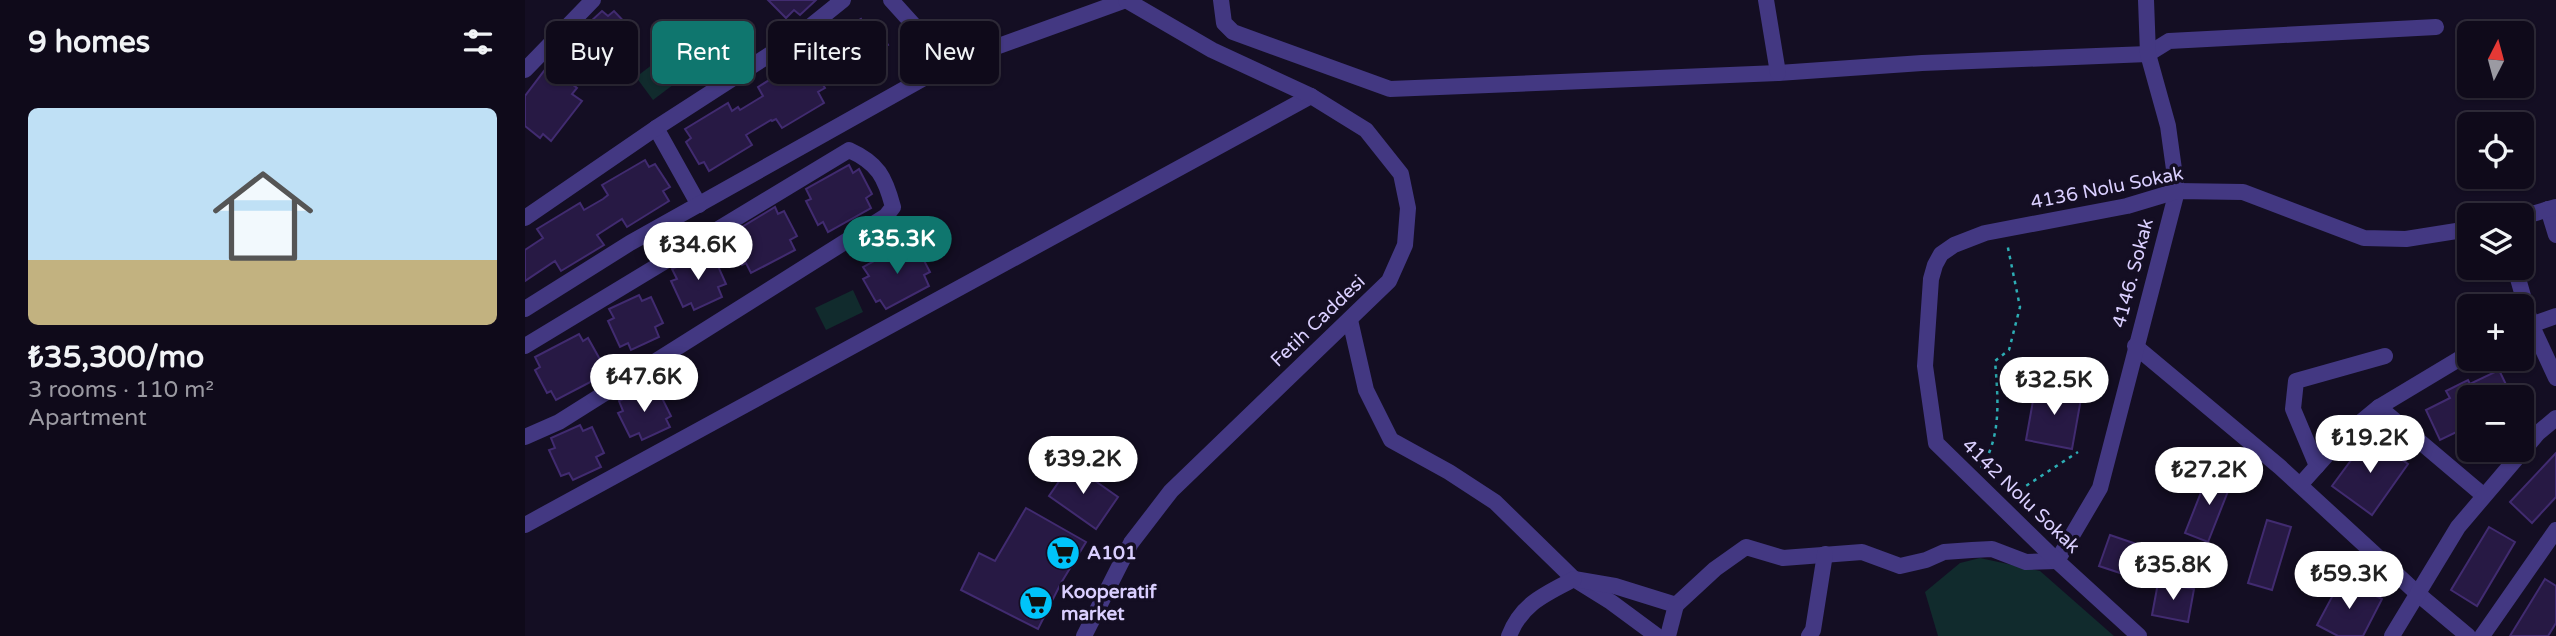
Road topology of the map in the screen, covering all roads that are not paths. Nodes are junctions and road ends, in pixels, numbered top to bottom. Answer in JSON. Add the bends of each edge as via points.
{"nodes":[{"id":1,"x":593,"y":0,"type":"edge"},
{"id":2,"x":843,"y":0,"type":"edge"},
{"id":3,"x":891,"y":0,"type":"edge"},
{"id":4,"x":1126,"y":0,"type":"edge"},
{"id":5,"x":1221,"y":0,"type":"edge"},
{"id":6,"x":1766,"y":0,"type":"edge"},
{"id":7,"x":2146,"y":0,"type":"edge"},
{"id":8,"x":910,"y":21,"type":"edge"},
{"id":9,"x":2436,"y":27,"type":"dead end"},
{"id":10,"x":999,"y":46,"type":"edge"},
{"id":11,"x":2148,"y":54,"type":"junction"},
{"id":12,"x":525,"y":70,"type":"edge"},
{"id":13,"x":1778,"y":73,"type":"junction"},
{"id":14,"x":914,"y":84,"type":"edge"},
{"id":15,"x":1311,"y":96,"type":"junction"},
{"id":16,"x":656,"y":128,"type":"junction"},
{"id":17,"x":2177,"y":191,"type":"junction"},
{"id":18,"x":699,"y":205,"type":"junction"},
{"id":19,"x":2552,"y":208,"type":"edge"},
{"id":20,"x":2534,"y":214,"type":"edge"},
{"id":21,"x":525,"y":218,"type":"edge"},
{"id":22,"x":2457,"y":231,"type":"edge"},
{"id":23,"x":2556,"y":235,"type":"edge"},
{"id":24,"x":525,"y":309,"type":"edge"},
{"id":25,"x":2556,"y":316,"type":"edge"},
{"id":26,"x":1350,"y":320,"type":"junction"},
{"id":27,"x":2534,"y":324,"type":"edge"},
{"id":28,"x":2534,"y":339,"type":"edge"},
{"id":29,"x":525,"y":346,"type":"edge"},
{"id":30,"x":2135,"y":346,"type":"junction"},
{"id":31,"x":2385,"y":356,"type":"dead end"},
{"id":32,"x":2457,"y":360,"type":"edge"},
{"id":33,"x":2556,"y":378,"type":"edge"},
{"id":34,"x":2379,"y":407,"type":"junction"},
{"id":35,"x":2556,"y":418,"type":"edge"},
{"id":36,"x":525,"y":437,"type":"edge"},
{"id":37,"x":1936,"y":443,"type":"joint"},
{"id":38,"x":2317,"y":466,"type":"junction"},
{"id":39,"x":2300,"y":485,"type":"junction"},
{"id":40,"x":2483,"y":495,"type":"junction"},
{"id":41,"x":525,"y":525,"type":"edge"},
{"id":42,"x":2556,"y":530,"type":"edge"},
{"id":43,"x":1825,"y":554,"type":"junction"},
{"id":44,"x":2057,"y":561,"type":"junction"},
{"id":45,"x":1574,"y":579,"type":"junction"},
{"id":46,"x":2418,"y":594,"type":"junction"},
{"id":47,"x":1676,"y":604,"type":"junction"},
{"id":48,"x":1084,"y":636,"type":"edge"},
{"id":49,"x":1509,"y":636,"type":"edge"},
{"id":50,"x":1657,"y":636,"type":"edge"},
{"id":51,"x":1668,"y":636,"type":"edge"},
{"id":52,"x":1809,"y":636,"type":"edge"},
{"id":53,"x":2139,"y":636,"type":"edge"},
{"id":54,"x":2392,"y":636,"type":"edge"},
{"id":55,"x":2468,"y":636,"type":"edge"},
{"id":56,"x":2482,"y":636,"type":"edge"}],
"edges":[{"from":1,"to":12,"type":"street"},
{"from":2,"to":16,"type":"street","via":[[797,37]]},
{"from":3,"to":8,"type":"street"},
{"from":4,"to":10,"type":"street"},
{"from":4,"to":15,"type":"street","name":"Fetih Caddesi","via":[[1212,50]]},
{"from":5,"to":13,"type":"street","via":[[1224,23],[1233,32],[1390,89]]},
{"from":6,"to":13,"type":"street"},
{"from":7,"to":11,"type":"street"},
{"from":9,"to":11,"type":"street","via":[[2169,41]]},
{"from":11,"to":13,"type":"street"},
{"from":11,"to":17,"type":"street","via":[[2168,126]]},
{"from":14,"to":18,"type":"street"},
{"from":15,"to":26,"type":"street","name":"Fetih Caddesi","via":[[1366,130],[1401,174],[1408,208],[1405,246],[1389,281]]},
{"from":15,"to":41,"type":"street"},
{"from":16,"to":18,"type":"street"},
{"from":16,"to":21,"type":"street"},
{"from":17,"to":22,"type":"street","name":"4136 Nolu Sokak","via":[[2243,192],[2364,238],[2406,239]]},
{"from":17,"to":30,"type":"street","name":"4146. Sokak"},
{"from":17,"to":37,"type":"street","name":"4136 Nolu Sokak","via":[[2126,206],[1985,233],[1941,254],[1935,265],[1928,314],[1926,366]]},
{"from":18,"to":24,"type":"street"},
{"from":19,"to":20,"type":"street"},
{"from":19,"to":23,"type":"street"},
{"from":25,"to":27,"type":"street"},
{"from":26,"to":45,"type":"street","via":[[1366,390],[1391,440],[1495,502]]},
{"from":26,"to":48,"type":"street","name":"Fetih Caddesi","via":[[1171,491],[1131,543]]},
{"from":28,"to":33,"type":"street"},
{"from":29,"to":36,"type":"street","via":[[849,150],[869,159],[888,187],[893,207],[886,216],[559,422]]},
{"from":30,"to":39,"type":"street"},
{"from":30,"to":44,"type":"street","name":"4146. Sokak","via":[[2100,488]]},
{"from":31,"to":38,"type":"street","via":[[2296,381],[2293,409]]},
{"from":32,"to":34,"type":"street"},
{"from":34,"to":38,"type":"street"},
{"from":34,"to":40,"type":"street"},
{"from":35,"to":40,"type":"street"},
{"from":37,"to":44,"type":"street","name":"4142 Nolu Sokak"},
{"from":38,"to":39,"type":"street"},
{"from":39,"to":46,"type":"street"},
{"from":40,"to":46,"type":"street"},
{"from":42,"to":56,"type":"street"},
{"from":43,"to":44,"type":"street","via":[[1862,552],[1900,566],[1944,552],[1992,549],[2026,562]]},
{"from":43,"to":47,"type":"street","via":[[1783,558],[1746,547]]},
{"from":43,"to":52,"type":"street"},
{"from":44,"to":53,"type":"street","name":"4142 Nolu Sokak"},
{"from":45,"to":47,"type":"street"},
{"from":45,"to":49,"type":"street","via":[[1535,599],[1515,620]]},
{"from":45,"to":50,"type":"street"},
{"from":46,"to":54,"type":"street"},
{"from":46,"to":55,"type":"street"},
{"from":47,"to":51,"type":"street"}]}
